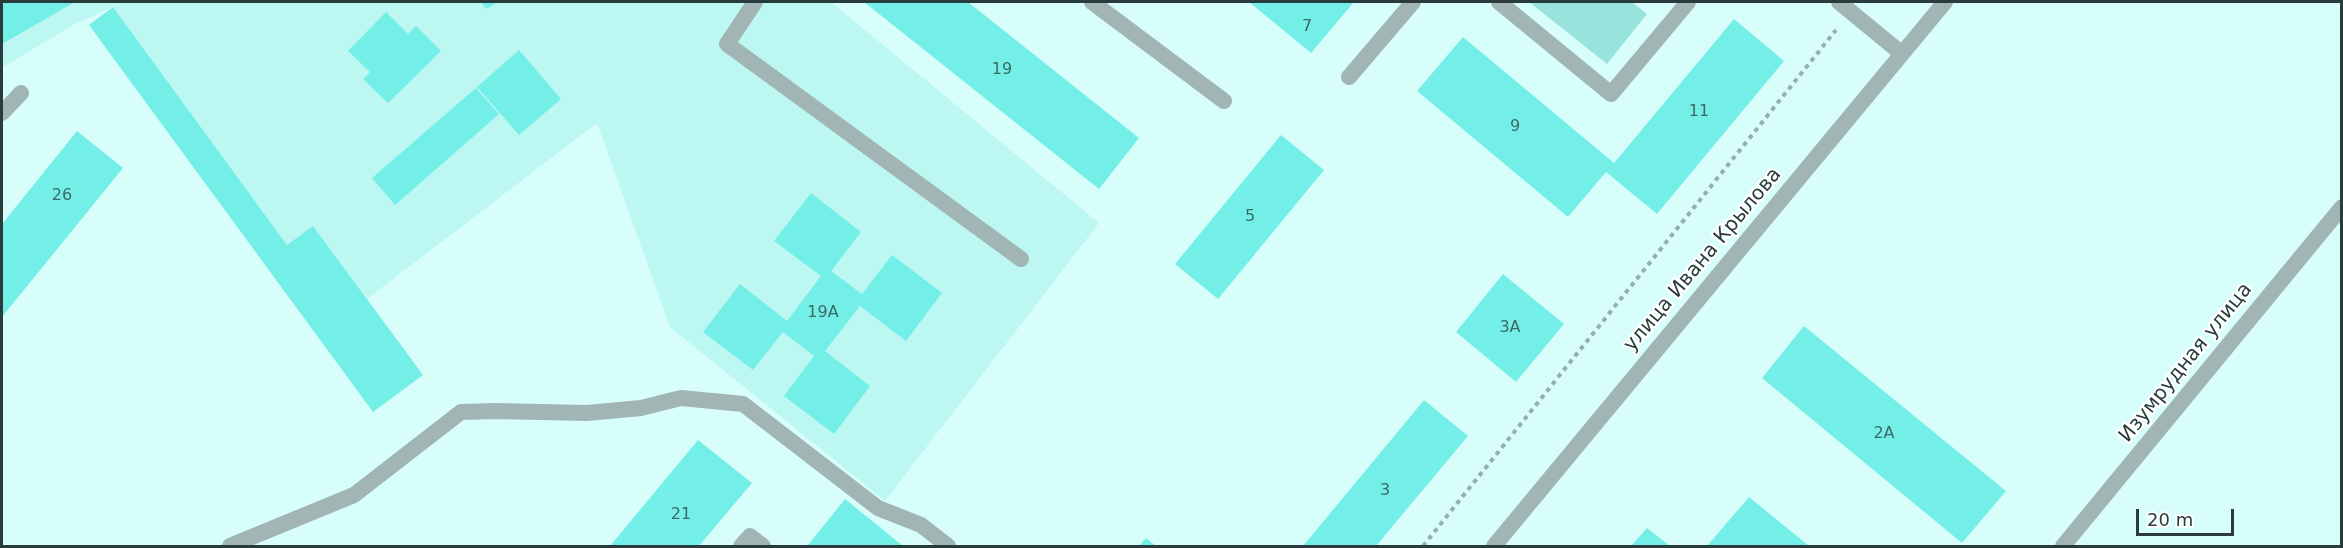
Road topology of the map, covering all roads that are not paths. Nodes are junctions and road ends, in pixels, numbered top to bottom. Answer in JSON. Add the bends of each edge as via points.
{"nodes":[{"id":1,"x":755,"y":2,"type":"edge"},
{"id":2,"x":1092,"y":2,"type":"edge"},
{"id":3,"x":1413,"y":2,"type":"edge"},
{"id":4,"x":1499,"y":2,"type":"edge"},
{"id":5,"x":1688,"y":2,"type":"edge"},
{"id":6,"x":1945,"y":2,"type":"edge"},
{"id":7,"x":1845,"y":7,"type":"edge"},
{"id":8,"x":1901,"y":53,"type":"junction"},
{"id":9,"x":1349,"y":77,"type":"dead end"},
{"id":10,"x":21,"y":93,"type":"dead end"},
{"id":11,"x":1224,"y":101,"type":"dead end"},
{"id":12,"x":2,"y":113,"type":"edge"},
{"id":13,"x":2342,"y":207,"type":"edge"},
{"id":14,"x":1021,"y":259,"type":"dead end"},
{"id":15,"x":230,"y":546,"type":"edge"},
{"id":16,"x":741,"y":546,"type":"edge"},
{"id":17,"x":763,"y":546,"type":"edge"},
{"id":18,"x":948,"y":546,"type":"edge"},
{"id":19,"x":1494,"y":546,"type":"edge"},
{"id":20,"x":2063,"y":546,"type":"edge"}],
"edges":[{"from":1,"to":14,"type":"street","via":[[727,44]]},
{"from":2,"to":11,"type":"street"},
{"from":3,"to":9,"type":"street"},
{"from":4,"to":5,"type":"street","via":[[1611,94]]},
{"from":6,"to":8,"type":"street","name":"улица Ивана Крылова"},
{"from":7,"to":8,"type":"street"},
{"from":8,"to":19,"type":"street","name":"улица Ивана Крылова"},
{"from":10,"to":12,"type":"street"},
{"from":13,"to":20,"type":"street","name":"Изумрудная улица"},
{"from":15,"to":18,"type":"street","via":[[354,495],[461,412],[587,413],[640,408],[681,398],[743,404],[878,508],[921,525]]},
{"from":16,"to":17,"type":"street","via":[[750,536]]}]}
